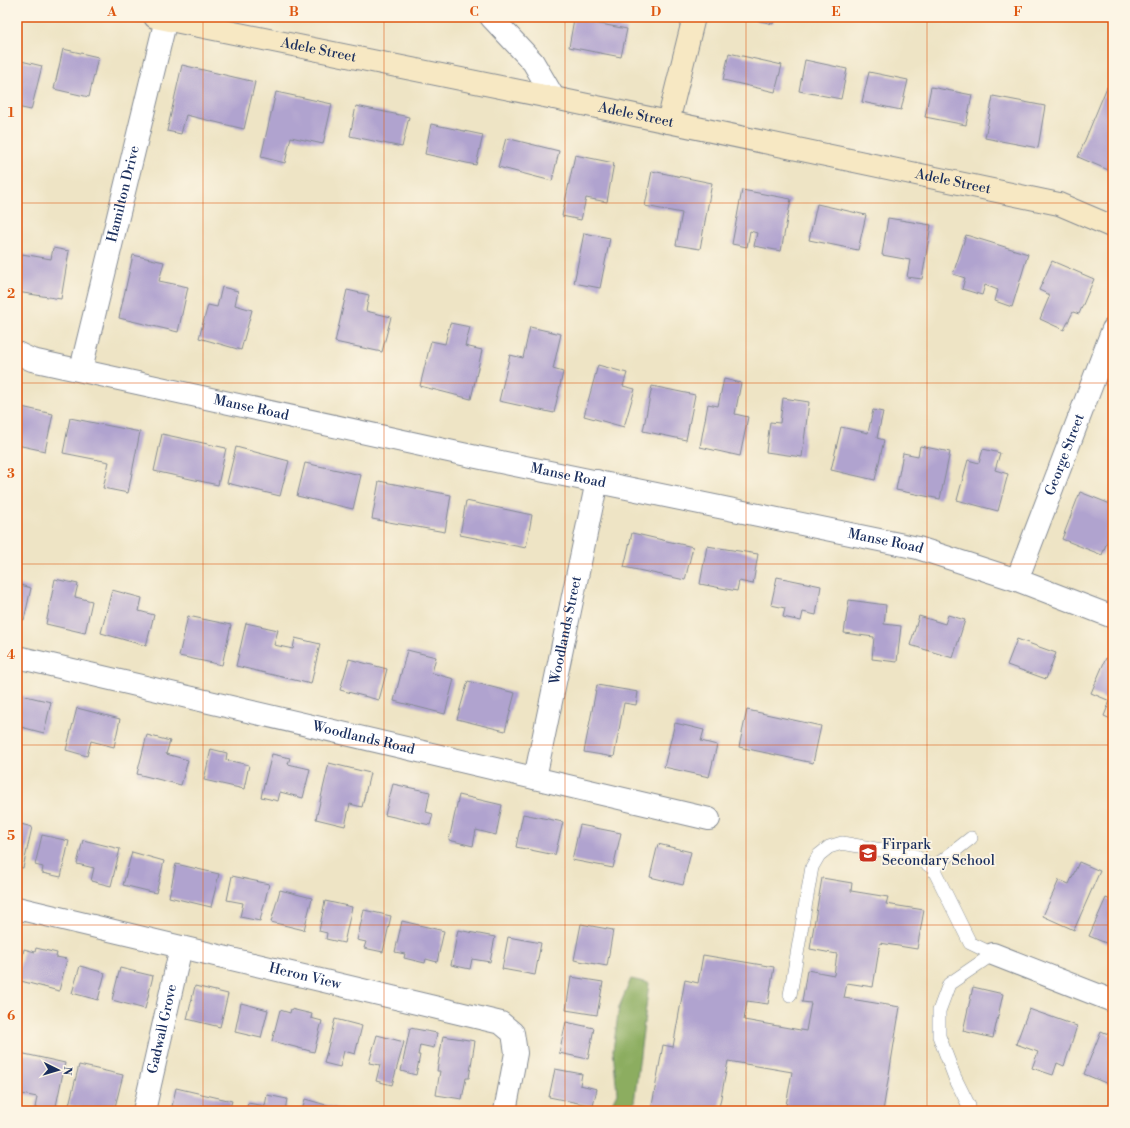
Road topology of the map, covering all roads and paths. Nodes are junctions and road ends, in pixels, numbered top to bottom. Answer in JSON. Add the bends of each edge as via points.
{"nodes":[{"id":1,"x":491,"y":17,"type":"edge"},
{"id":2,"x":694,"y":17,"type":"edge"},
{"id":3,"x":164,"y":18,"type":"edge"},
{"id":4,"x":554,"y":98,"type":"junction"},
{"id":5,"x":668,"y":122,"type":"junction"},
{"id":6,"x":1113,"y":227,"type":"edge"},
{"id":7,"x":1113,"y":329,"type":"edge"},
{"id":8,"x":17,"y":352,"type":"edge"},
{"id":9,"x":81,"y":369,"type":"junction"},
{"id":10,"x":596,"y":481,"type":"junction"},
{"id":11,"x":1017,"y":580,"type":"junction"},
{"id":12,"x":1113,"y":617,"type":"edge"},
{"id":13,"x":17,"y":657,"type":"edge"},
{"id":14,"x":535,"y":778,"type":"junction"},
{"id":15,"x":709,"y":819,"type":"dead end"},
{"id":16,"x":971,"y":838,"type":"dead end"},
{"id":17,"x":933,"y":868,"type":"junction"},
{"id":18,"x":17,"y":908,"type":"edge"},
{"id":19,"x":181,"y":947,"type":"junction"},
{"id":20,"x":993,"y":954,"type":"junction"},
{"id":21,"x":790,"y":995,"type":"dead end"},
{"id":22,"x":1113,"y":1001,"type":"edge"},
{"id":23,"x":144,"y":1111,"type":"edge"},
{"id":24,"x":505,"y":1111,"type":"edge"},
{"id":25,"x":969,"y":1111,"type":"edge"}],
"edges":[{"from":1,"to":4,"type":"street","via":[[533,62]]},
{"from":2,"to":5,"type":"street"},
{"from":3,"to":4,"type":"street","name":"Adele Street"},
{"from":3,"to":9,"type":"street","name":"Hamilton Drive"},
{"from":4,"to":5,"type":"street","name":"Adele Street"},
{"from":5,"to":6,"type":"street","name":"Adele Street","via":[[1059,204]]},
{"from":7,"to":11,"type":"street","name":"George Street"},
{"from":8,"to":9,"type":"street","name":"Manse Road","via":[[32,360]]},
{"from":9,"to":10,"type":"street","name":"Manse Road","via":[[467,455]]},
{"from":10,"to":11,"type":"street","name":"Manse Road","via":[[918,548]]},
{"from":10,"to":14,"type":"street","name":"Woodlands Street"},
{"from":11,"to":12,"type":"street","name":"Manse Road"},
{"from":13,"to":14,"type":"street","name":"Woodlands Road"},
{"from":14,"to":15,"type":"street","name":"Woodlands Road"},
{"from":16,"to":17,"type":"lane"},
{"from":17,"to":20,"type":"lane","via":[[970,943]]},
{"from":17,"to":21,"type":"lane","via":[[915,856],[842,843],[829,847],[819,855],[812,867]]},
{"from":18,"to":19,"type":"street","name":"Heron View"},
{"from":19,"to":23,"type":"street","name":"Gadwall Grove"},
{"from":19,"to":24,"type":"street","name":"Heron View","via":[[501,1023],[513,1033],[516,1053]]},
{"from":20,"to":22,"type":"street"},
{"from":20,"to":25,"type":"lane","via":[[949,984],[939,1011],[939,1036]]}]}
